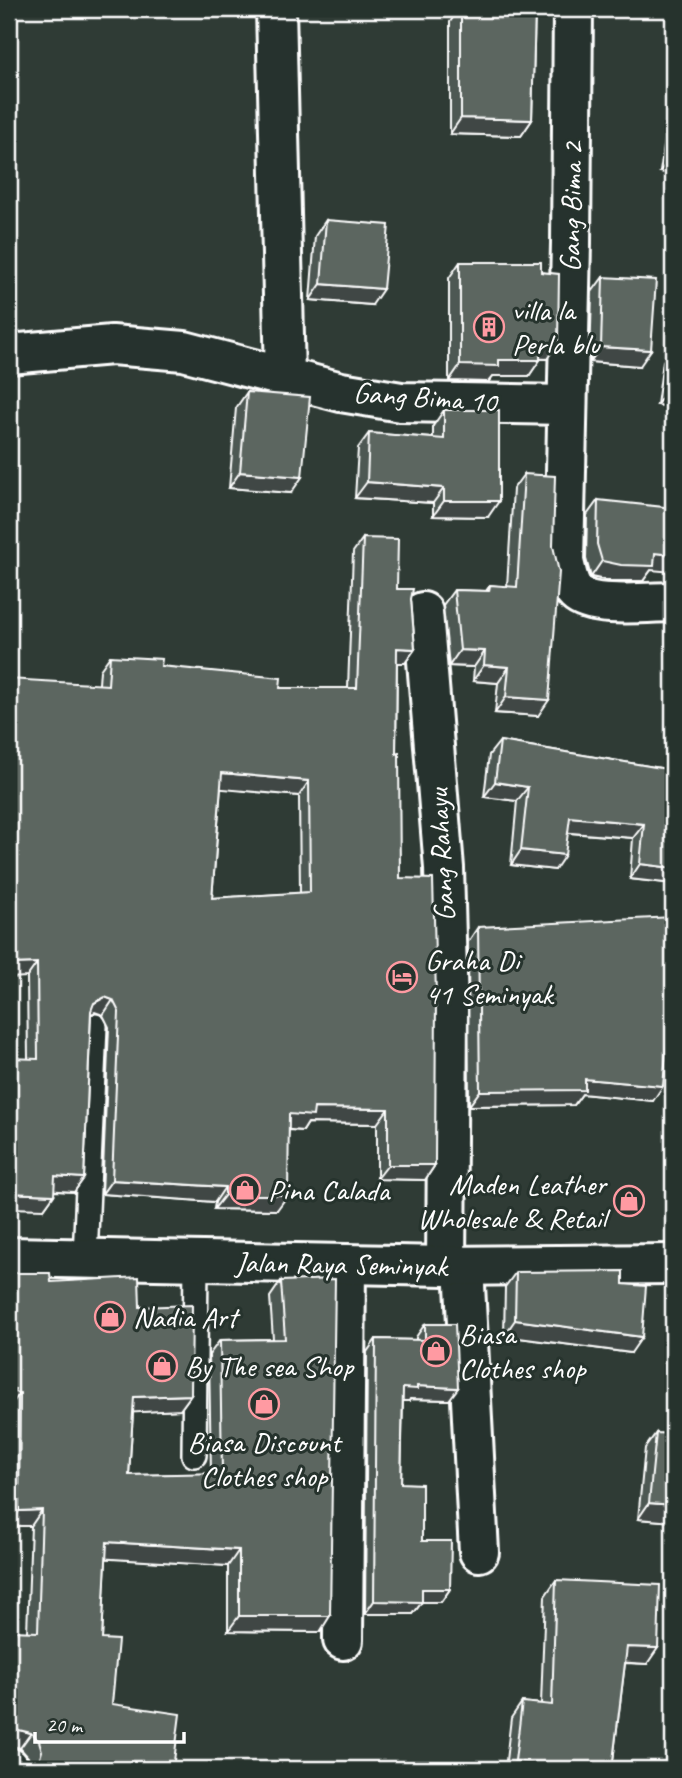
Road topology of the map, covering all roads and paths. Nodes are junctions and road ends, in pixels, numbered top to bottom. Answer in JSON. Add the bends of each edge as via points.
{"nodes":[{"id":1,"x":276,"y":9,"type":"edge"},
{"id":2,"x":573,"y":9,"type":"edge"},
{"id":3,"x":9,"y":354,"type":"edge"},
{"id":4,"x":285,"y":377,"type":"junction"},
{"id":5,"x":566,"y":405,"type":"junction"},
{"id":6,"x":673,"y":602,"type":"edge"},
{"id":7,"x":423,"y":612,"type":"dead end"},
{"id":8,"x":95,"y":1026,"type":"edge"},
{"id":9,"x":9,"y":1257,"type":"edge"},
{"id":10,"x":85,"y":1258,"type":"junction"},
{"id":11,"x":196,"y":1261,"type":"junction"},
{"id":12,"x":345,"y":1264,"type":"junction"},
{"id":13,"x":673,"y":1264,"type":"edge"},
{"id":14,"x":455,"y":1266,"type":"junction"},
{"id":15,"x":194,"y":1455,"type":"dead end"},
{"id":16,"x":479,"y":1552,"type":"dead end"},
{"id":17,"x":342,"y":1640,"type":"dead end"}],
"edges":[{"from":1,"to":4,"type":"street"},
{"from":2,"to":5,"type":"street","name":"Gang Bima 2"},
{"from":3,"to":4,"type":"street","name":"Gang Bima 10","via":[[112,345],[172,349]]},
{"from":4,"to":5,"type":"street","name":"Gang Bima 10","via":[[401,402]]},
{"from":5,"to":6,"type":"street","name":"Gang Bima 2","via":[[564,562],[571,585],[577,594],[597,602]]},
{"from":7,"to":14,"type":"street","name":"Gang Rahayu","via":[[444,868]]},
{"from":8,"to":10,"type":"lane"},
{"from":9,"to":10,"type":"street","name":"Jalan Raya Seminyak"},
{"from":10,"to":11,"type":"street","name":"Jalan Raya Seminyak"},
{"from":11,"to":12,"type":"street","name":"Jalan Raya Seminyak"},
{"from":11,"to":15,"type":"lane"},
{"from":12,"to":14,"type":"street","name":"Jalan Raya Seminyak"},
{"from":12,"to":17,"type":"street"},
{"from":13,"to":14,"type":"street","name":"Jalan Raya Seminyak"},
{"from":14,"to":16,"type":"street","name":"Gang Rahayu"}]}
